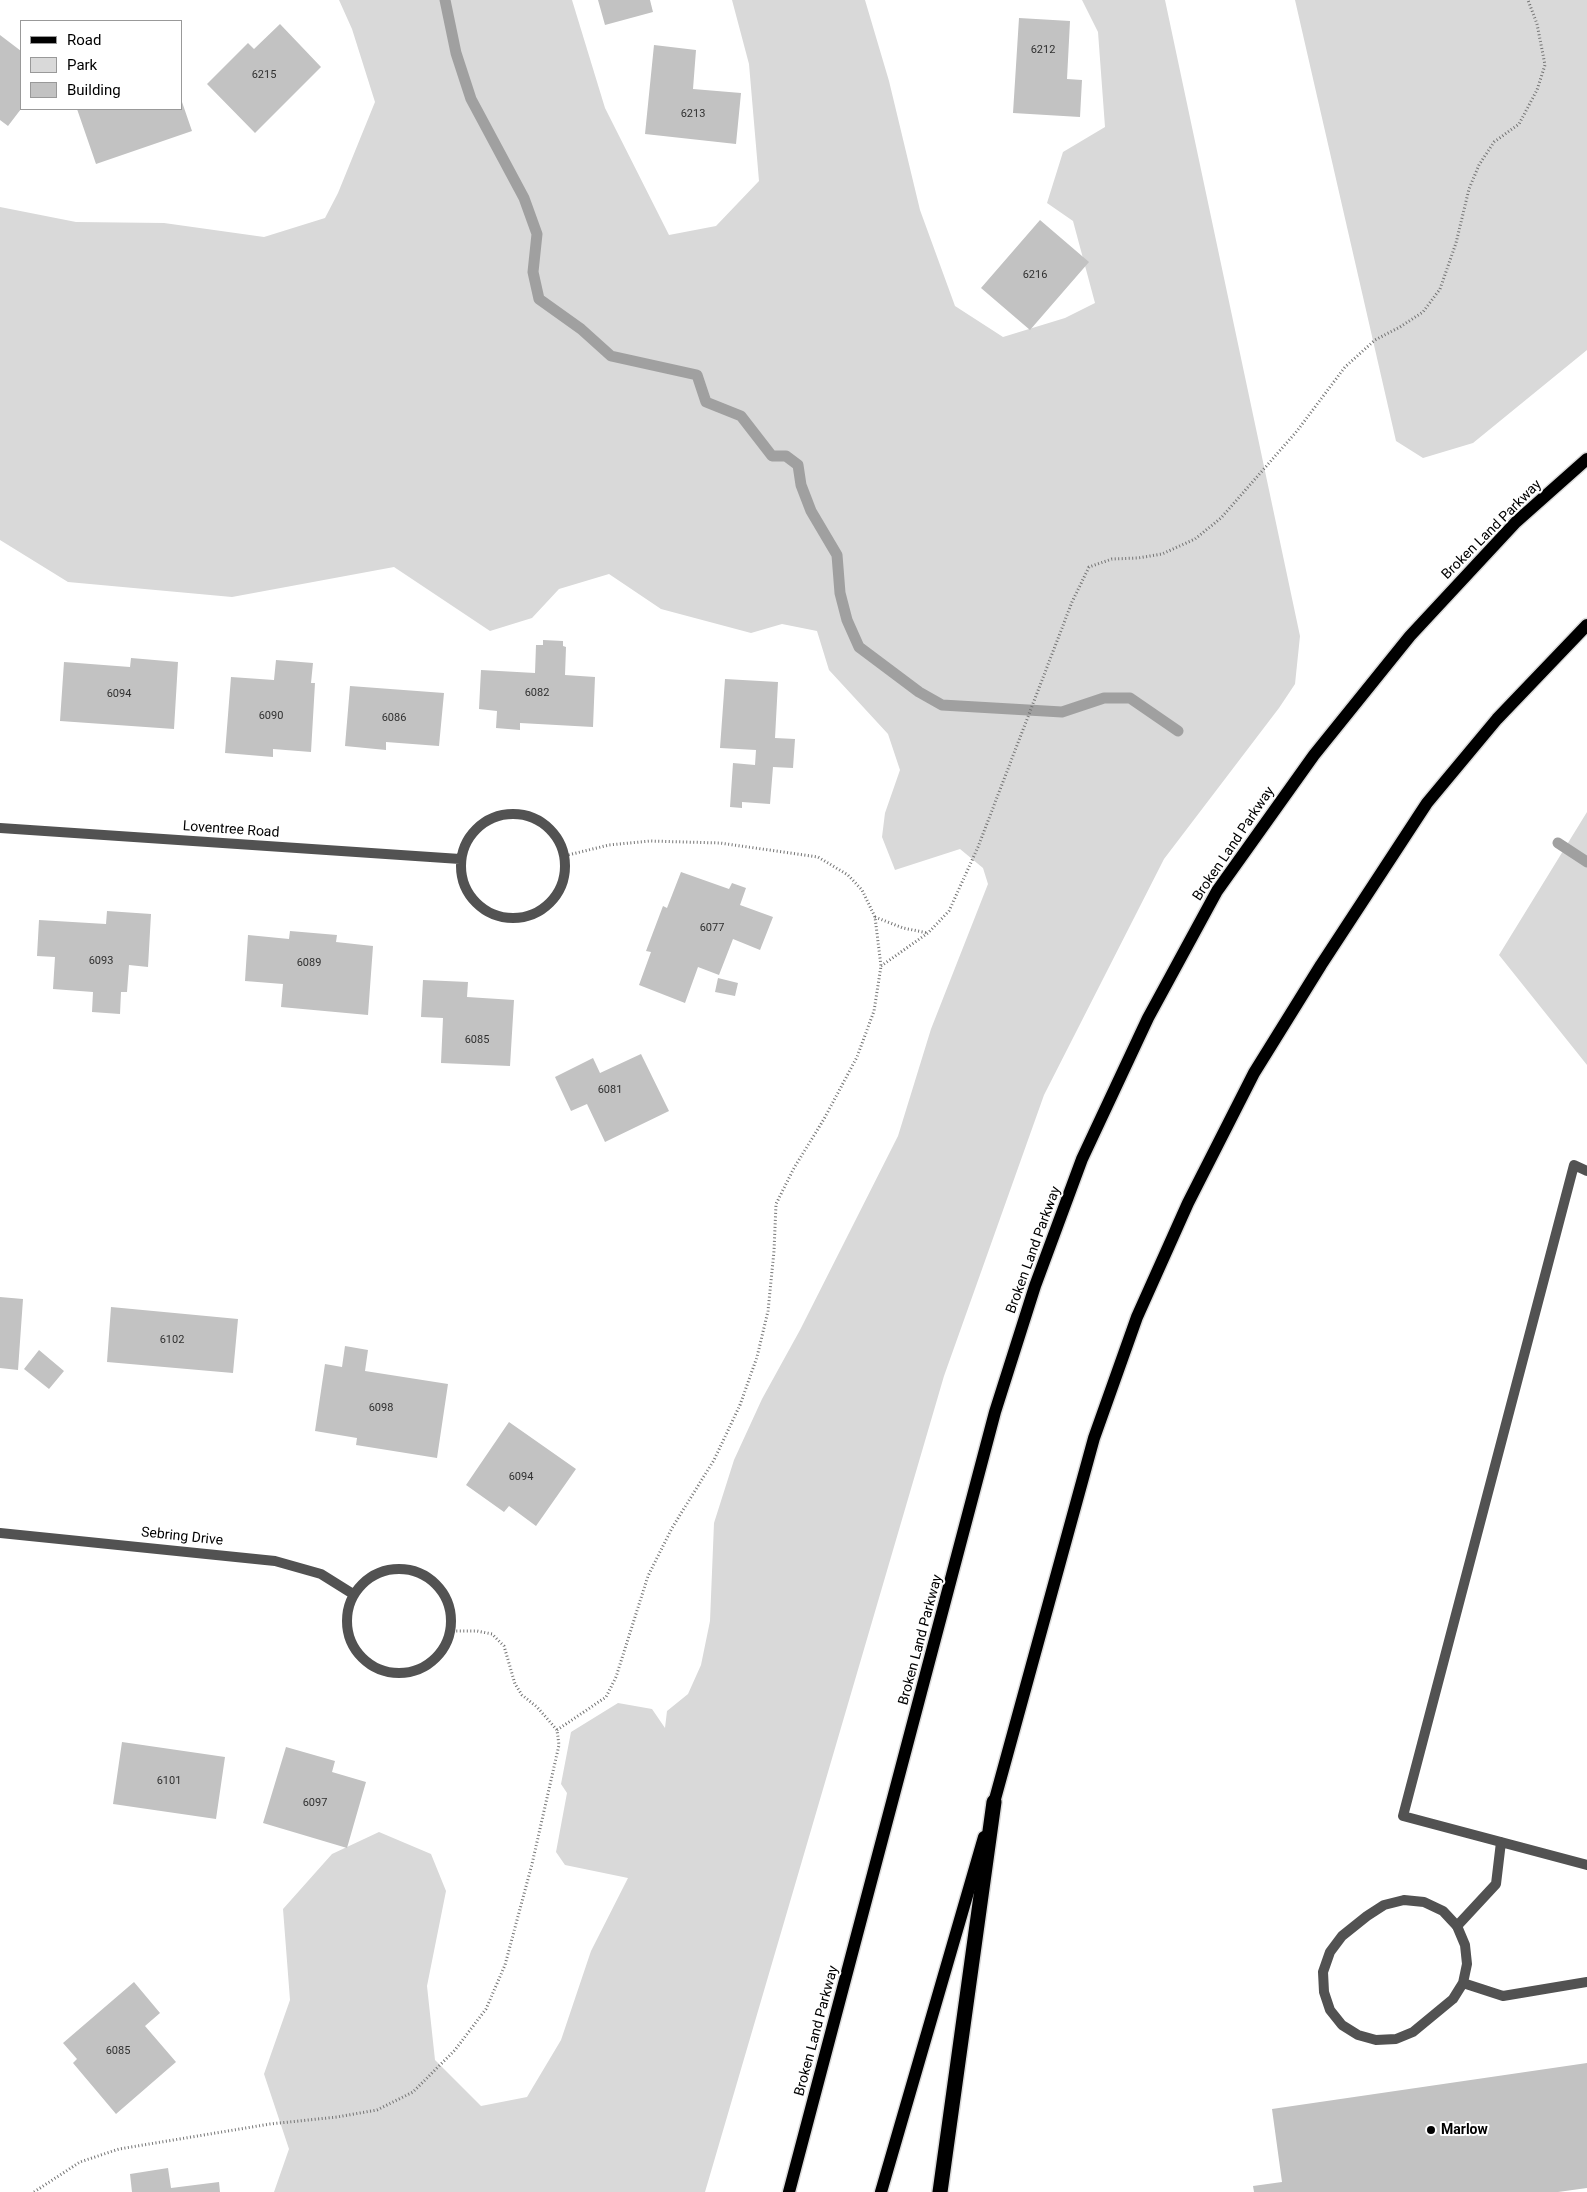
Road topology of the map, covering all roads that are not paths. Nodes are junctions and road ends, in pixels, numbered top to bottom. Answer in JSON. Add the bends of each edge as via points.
{"nodes":[{"id":1,"x":1587,"y":458,"type":"edge"},
{"id":2,"x":1587,"y":625,"type":"edge"},
{"id":3,"x":0,"y":828,"type":"edge"},
{"id":4,"x":460,"y":860,"type":"junction"},
{"id":5,"x":1587,"y":1171,"type":"edge"},
{"id":6,"x":0,"y":1533,"type":"edge"},
{"id":7,"x":353,"y":1594,"type":"junction"},
{"id":8,"x":994,"y":1802,"type":"junction"},
{"id":9,"x":1501,"y":1842,"type":"junction"},
{"id":10,"x":1587,"y":1865,"type":"edge"},
{"id":11,"x":1457,"y":1926,"type":"junction"},
{"id":12,"x":1587,"y":1982,"type":"edge"},
{"id":13,"x":1463,"y":1983,"type":"junction"},
{"id":14,"x":789,"y":2192,"type":"edge"},
{"id":15,"x":881,"y":2192,"type":"edge"},
{"id":16,"x":940,"y":2192,"type":"edge"}],
"edges":[{"from":1,"to":14,"type":"main road","name":"Broken Land Parkway","via":[[1516,522],[1410,636],[1314,755],[1217,891],[1148,1018],[1082,1159],[1035,1286],[995,1412]]},
{"from":2,"to":8,"type":"main road","via":[[1497,719],[1427,803],[1320,965],[1254,1074],[1197,1185],[1137,1317],[1094,1438]]},
{"from":3,"to":4,"type":"street","name":"Loventree Road"},
{"from":4,"to":4,"type":"street","via":[[469,836],[492,818],[519,814],[540,821],[556,836],[564,856],[564,876],[556,896],[541,911],[516,919],[493,916],[476,904],[463,884]]},
{"from":5,"to":9,"type":"street","via":[[1574,1165],[1403,1816]]},
{"from":6,"to":7,"type":"street","name":"Sebring Drive","via":[[275,1561],[321,1574]]},
{"from":7,"to":7,"type":"street","via":[[346,1615],[348,1635],[364,1661],[383,1672],[405,1674],[427,1666],[443,1651],[451,1631],[450,1611],[443,1593],[425,1575],[401,1568],[386,1570],[369,1577]]},
{"from":8,"to":15,"type":"main road"},
{"from":8,"to":16,"type":"highway"},
{"from":9,"to":10,"type":"street"},
{"from":9,"to":11,"type":"street","via":[[1496,1884]]},
{"from":11,"to":13,"type":"street","via":[[1465,1945],[1467,1964]]},
{"from":11,"to":13,"type":"street","via":[[1443,1912],[1424,1902],[1404,1900],[1384,1904],[1342,1936],[1330,1952],[1323,1972],[1324,1992],[1330,2010],[1342,2025],[1358,2035],[1376,2040],[1396,2039],[1413,2032],[1453,1999]]},
{"from":12,"to":13,"type":"street","via":[[1503,1996]]}]}
